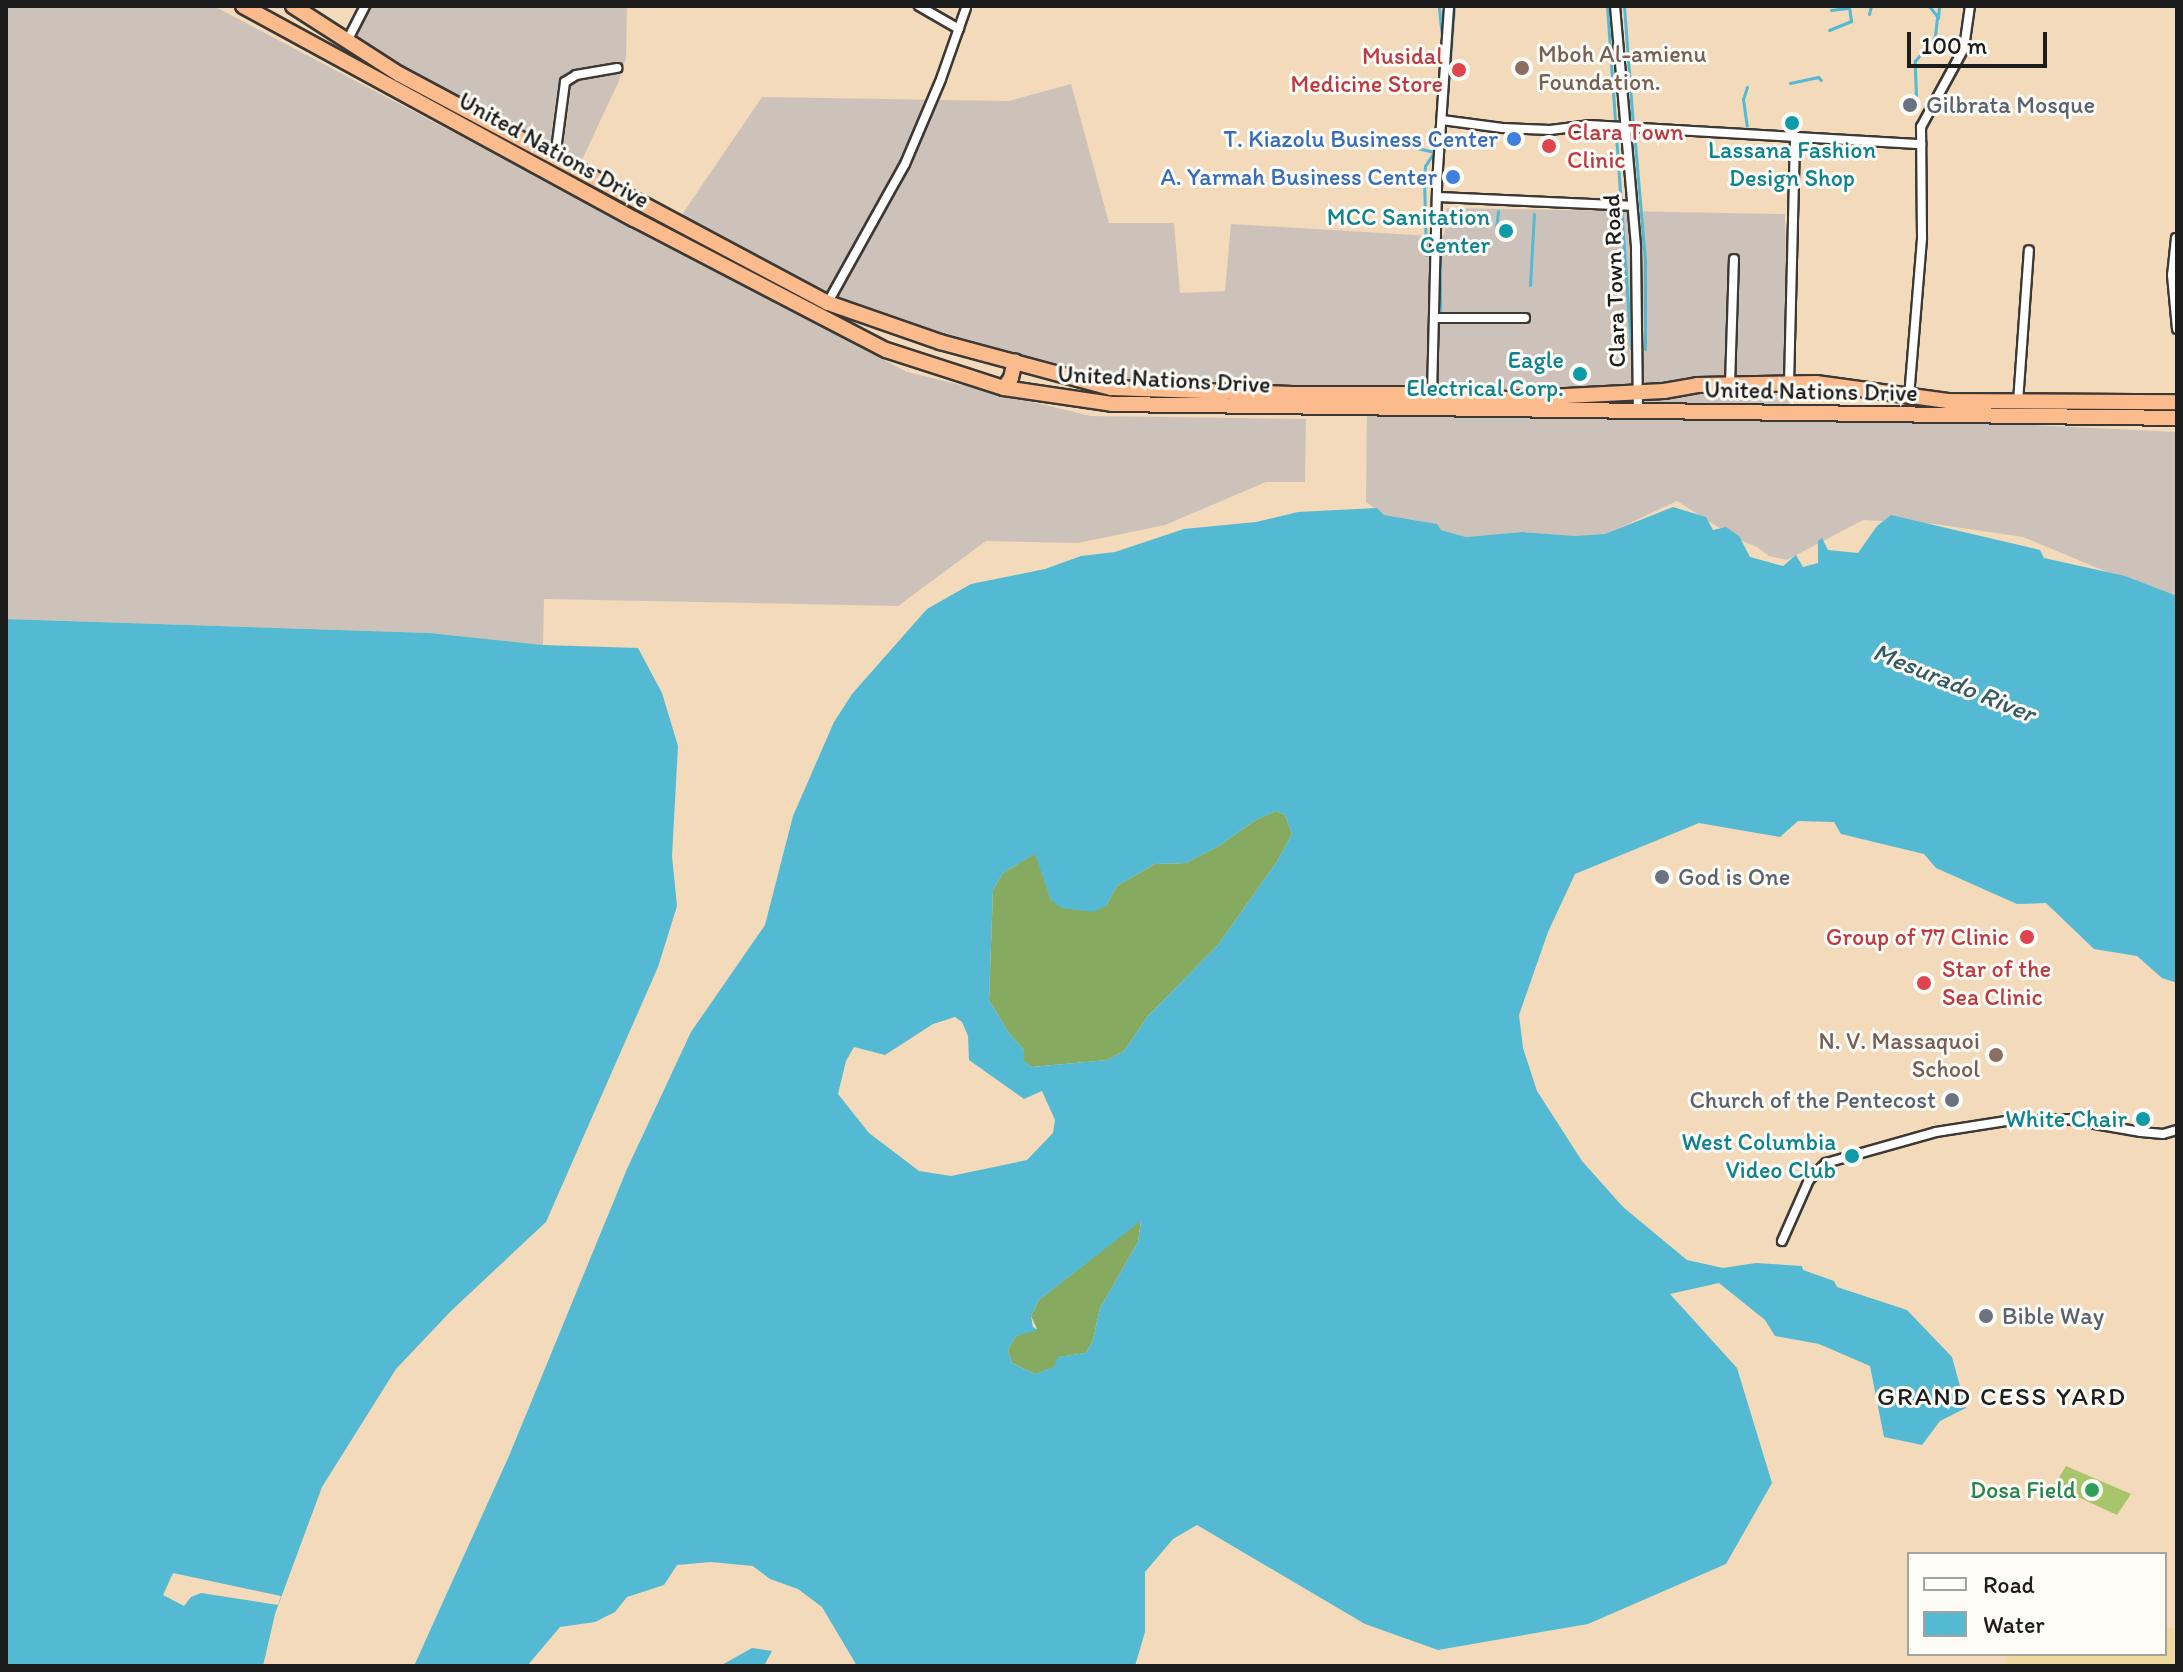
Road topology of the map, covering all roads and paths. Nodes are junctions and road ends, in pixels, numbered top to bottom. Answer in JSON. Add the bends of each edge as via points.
{"nodes":[{"id":1,"x":243,"y":6,"type":"edge"},
{"id":2,"x":293,"y":6,"type":"edge"},
{"id":3,"x":365,"y":6,"type":"edge"},
{"id":4,"x":919,"y":6,"type":"edge"},
{"id":5,"x":1449,"y":6,"type":"edge"},
{"id":6,"x":1615,"y":6,"type":"edge"},
{"id":7,"x":1970,"y":6,"type":"edge"},
{"id":8,"x":966,"y":8,"type":"dead end"},
{"id":9,"x":959,"y":29,"type":"junction"},
{"id":10,"x":346,"y":43,"type":"junction"},
{"id":11,"x":617,"y":68,"type":"dead end"},
{"id":12,"x":1442,"y":120,"type":"junction"},
{"id":13,"x":1625,"y":129,"type":"junction"},
{"id":14,"x":1795,"y":139,"type":"junction"},
{"id":15,"x":1921,"y":144,"type":"junction"},
{"id":16,"x":555,"y":159,"type":"junction"},
{"id":17,"x":1441,"y":198,"type":"junction"},
{"id":18,"x":1631,"y":206,"type":"junction"},
{"id":19,"x":2176,"y":238,"type":"edge"},
{"id":20,"x":2029,"y":250,"type":"dead end"},
{"id":21,"x":1734,"y":259,"type":"dead end"},
{"id":22,"x":824,"y":309,"type":"junction"},
{"id":23,"x":1436,"y":318,"type":"junction"},
{"id":24,"x":1525,"y":318,"type":"dead end"},
{"id":25,"x":2177,"y":329,"type":"edge"},
{"id":26,"x":940,"y":342,"type":"junction"},
{"id":27,"x":1015,"y":361,"type":"junction"},
{"id":28,"x":929,"y":366,"type":"junction"},
{"id":29,"x":1789,"y":384,"type":"junction"},
{"id":30,"x":1730,"y":385,"type":"junction"},
{"id":31,"x":1004,"y":388,"type":"junction"},
{"id":32,"x":1637,"y":393,"type":"junction"},
{"id":33,"x":1432,"y":394,"type":"junction"},
{"id":34,"x":1909,"y":397,"type":"junction"},
{"id":35,"x":2018,"y":402,"type":"junction"},
{"id":36,"x":2177,"y":402,"type":"edge"},
{"id":37,"x":1638,"y":411,"type":"junction"},
{"id":38,"x":2177,"y":418,"type":"edge"},
{"id":39,"x":2177,"y":1130,"type":"edge"},
{"id":40,"x":1782,"y":1241,"type":"dead end"}],
"edges":[{"from":1,"to":22,"type":"highway","name":"United Nations Drive","via":[[634,219]]},
{"from":2,"to":10,"type":"highway","name":"United Nations Drive"},
{"from":3,"to":10,"type":"street"},
{"from":4,"to":9,"type":"street"},
{"from":5,"to":12,"type":"street"},
{"from":6,"to":13,"type":"street","name":"Clara Town Road"},
{"from":7,"to":15,"type":"street","via":[[1964,48],[1922,122]]},
{"from":8,"to":9,"type":"street"},
{"from":9,"to":22,"type":"street","via":[[905,164]]},
{"from":10,"to":16,"type":"highway","name":"United Nations Drive"},
{"from":11,"to":16,"type":"street","via":[[565,82]]},
{"from":12,"to":13,"type":"street","via":[[1502,128]]},
{"from":12,"to":17,"type":"street"},
{"from":13,"to":14,"type":"street"},
{"from":13,"to":18,"type":"street","name":"Clara Town Road"},
{"from":14,"to":15,"type":"street"},
{"from":14,"to":29,"type":"street"},
{"from":15,"to":34,"type":"street","via":[[1922,238]]},
{"from":16,"to":22,"type":"highway","name":"United Nations Drive"},
{"from":17,"to":18,"type":"street"},
{"from":17,"to":23,"type":"street"},
{"from":18,"to":32,"type":"street","name":"Clara Town Road"},
{"from":19,"to":25,"type":"street","via":[[2172,275]]},
{"from":20,"to":35,"type":"street"},
{"from":21,"to":30,"type":"street"},
{"from":22,"to":26,"type":"highway","name":"United Nations Drive"},
{"from":22,"to":28,"type":"highway","name":"United Nations Drive","via":[[886,350]]},
{"from":23,"to":24,"type":"street"},
{"from":23,"to":33,"type":"street"},
{"from":26,"to":27,"type":"highway","name":"United Nations Drive"},
{"from":26,"to":28,"type":"highway"},
{"from":27,"to":31,"type":"highway"},
{"from":27,"to":33,"type":"highway","name":"United Nations Drive","via":[[1083,382],[1144,392]]},
{"from":28,"to":31,"type":"highway","name":"United Nations Drive"},
{"from":29,"to":30,"type":"highway","name":"United Nations Drive"},
{"from":29,"to":34,"type":"highway","name":"United Nations Drive","via":[[1838,385]]},
{"from":30,"to":32,"type":"highway","name":"United Nations Drive"},
{"from":31,"to":37,"type":"highway","name":"United Nations Drive","via":[[1112,404]]},
{"from":32,"to":33,"type":"highway","name":"United Nations Drive","via":[[1507,399]]},
{"from":32,"to":37,"type":"street","name":"Clara Town Road"},
{"from":34,"to":35,"type":"highway","name":"United Nations Drive"},
{"from":35,"to":36,"type":"highway","name":"United Nations Drive"},
{"from":37,"to":38,"type":"highway","name":"United Nations Drive"},
{"from":39,"to":40,"type":"street","via":[[2141,1132],[2066,1119],[1936,1132],[1826,1163],[1809,1180]]}]}
